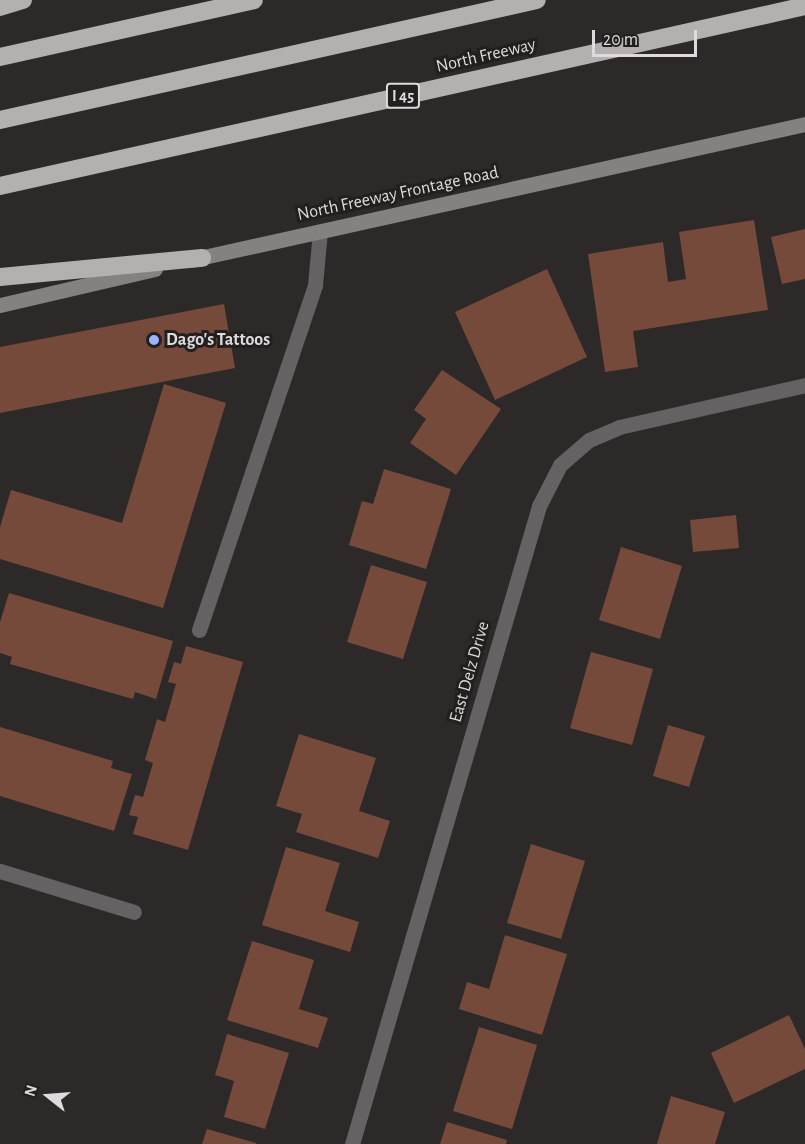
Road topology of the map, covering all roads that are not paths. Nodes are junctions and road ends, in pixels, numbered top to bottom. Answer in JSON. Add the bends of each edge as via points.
{"nodes":[{"id":1,"x":23,"y":0,"type":"edge"},
{"id":2,"x":254,"y":0,"type":"edge"},
{"id":3,"x":537,"y":0,"type":"edge"},
{"id":4,"x":805,"y":6,"type":"edge"},
{"id":5,"x":0,"y":7,"type":"edge"},
{"id":6,"x":0,"y":57,"type":"edge"},
{"id":7,"x":0,"y":120,"type":"edge"},
{"id":8,"x":805,"y":124,"type":"edge"},
{"id":9,"x":0,"y":186,"type":"edge"},
{"id":10,"x":320,"y":231,"type":"junction"},
{"id":11,"x":202,"y":258,"type":"junction"},
{"id":12,"x":0,"y":277,"type":"edge"},
{"id":13,"x":0,"y":305,"type":"edge"},
{"id":14,"x":805,"y":385,"type":"edge"},
{"id":15,"x":199,"y":630,"type":"dead end"},
{"id":16,"x":0,"y":871,"type":"edge"},
{"id":17,"x":134,"y":912,"type":"dead end"},
{"id":18,"x":352,"y":1144,"type":"edge"}],
"edges":[{"from":1,"to":5,"type":"highway"},
{"from":2,"to":6,"type":"highway"},
{"from":3,"to":7,"type":"highway"},
{"from":4,"to":9,"type":"highway","name":"North Freeway","number":"I 45"},
{"from":8,"to":10,"type":"main road","name":"North Freeway Frontage Road"},
{"from":10,"to":11,"type":"main road","name":"North Freeway Frontage Road"},
{"from":10,"to":15,"type":"street","via":[[315,285]]},
{"from":11,"to":12,"type":"highway"},
{"from":11,"to":13,"type":"main road","name":"North Freeway Frontage Road"},
{"from":14,"to":18,"type":"street","name":"East Delz Drive","via":[[618,427],[590,440],[560,465],[538,506]]},
{"from":16,"to":17,"type":"street"}]}
